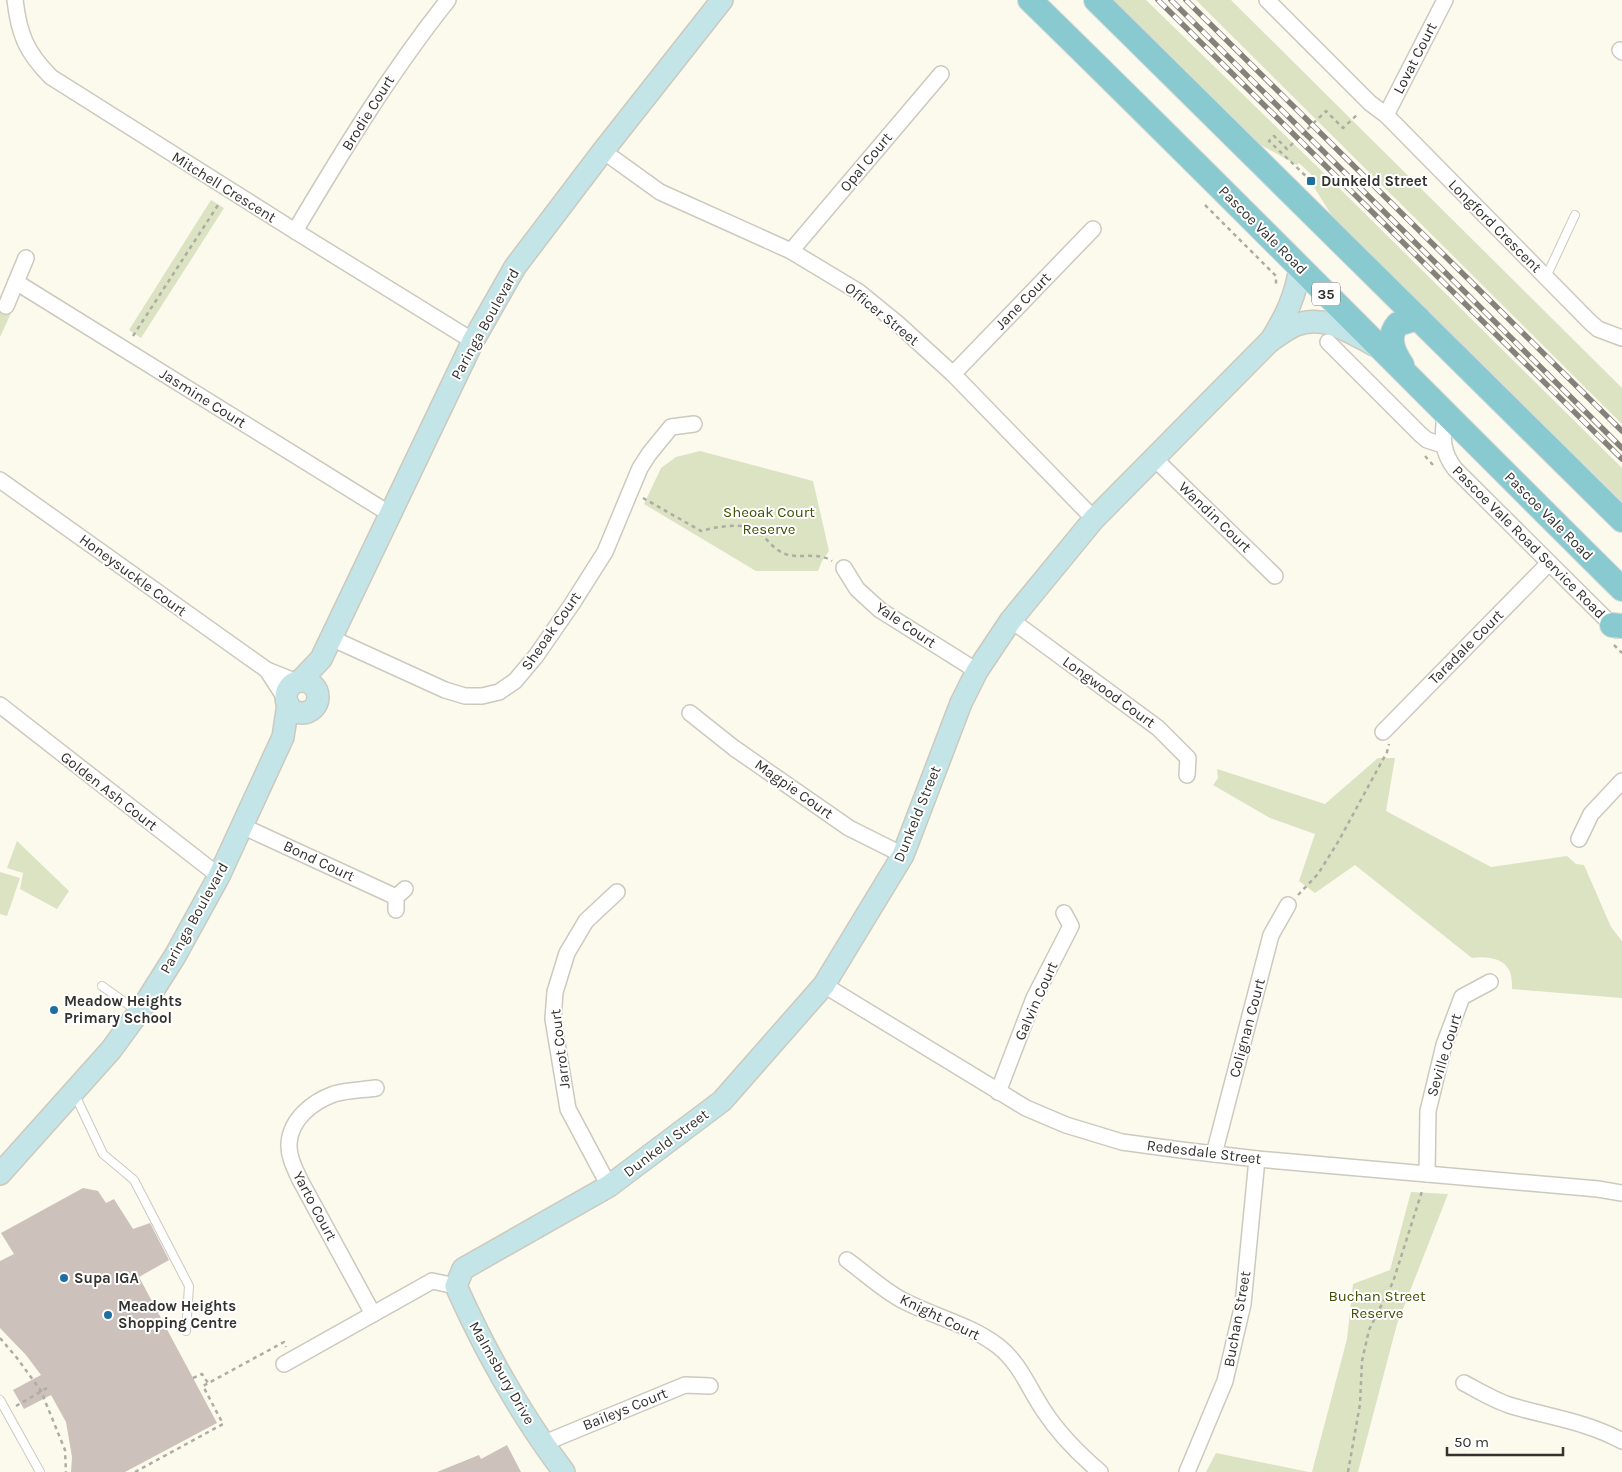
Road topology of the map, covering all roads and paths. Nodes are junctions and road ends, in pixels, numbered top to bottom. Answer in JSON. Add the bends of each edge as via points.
{"nodes":[{"id":1,"x":15,"y":0,"type":"edge"},
{"id":2,"x":448,"y":0,"type":"edge"},
{"id":3,"x":722,"y":0,"type":"edge"},
{"id":4,"x":1030,"y":0,"type":"edge"},
{"id":5,"x":1096,"y":0,"type":"edge"},
{"id":6,"x":1267,"y":0,"type":"edge"},
{"id":7,"x":1445,"y":0,"type":"edge"},
{"id":8,"x":941,"y":74,"type":"dead end"},
{"id":9,"x":1362,"y":109,"type":"dead end"},
{"id":10,"x":1386,"y":115,"type":"junction"},
{"id":11,"x":603,"y":151,"type":"junction"},
{"id":12,"x":1312,"y":181,"type":"dead end"},
{"id":13,"x":228,"y":189,"type":"junction"},
{"id":14,"x":1575,"y":215,"type":"dead end"},
{"id":15,"x":1093,"y":229,"type":"dead end"},
{"id":16,"x":295,"y":231,"type":"junction"},
{"id":17,"x":791,"y":250,"type":"junction"},
{"id":18,"x":26,"y":258,"type":"dead end"},
{"id":19,"x":1300,"y":267,"type":"junction"},
{"id":20,"x":1546,"y":277,"type":"junction"},
{"id":21,"x":16,"y":282,"type":"junction"},
{"id":22,"x":6,"y":306,"type":"dead end"},
{"id":23,"x":1418,"y":318,"type":"junction"},
{"id":24,"x":1622,"y":338,"type":"edge"},
{"id":25,"x":1271,"y":340,"type":"junction"},
{"id":26,"x":473,"y":341,"type":"junction"},
{"id":27,"x":1328,"y":342,"type":"dead end"},
{"id":28,"x":1379,"y":348,"type":"junction"},
{"id":29,"x":124,"y":350,"type":"junction"},
{"id":30,"x":952,"y":374,"type":"junction"},
{"id":31,"x":1411,"y":379,"type":"junction"},
{"id":32,"x":1444,"y":412,"type":"junction"},
{"id":33,"x":694,"y":424,"type":"dead end"},
{"id":34,"x":1443,"y":445,"type":"junction"},
{"id":35,"x":1155,"y":458,"type":"junction"},
{"id":36,"x":0,"y":480,"type":"edge"},
{"id":37,"x":630,"y":493,"type":"junction"},
{"id":38,"x":390,"y":514,"type":"junction"},
{"id":39,"x":1094,"y":519,"type":"junction"},
{"id":40,"x":1622,"y":520,"type":"edge"},
{"id":41,"x":1550,"y":563,"type":"junction"},
{"id":42,"x":844,"y":568,"type":"joint"},
{"id":43,"x":1275,"y":576,"type":"dead end"},
{"id":44,"x":1622,"y":589,"type":"edge"},
{"id":45,"x":1011,"y":620,"type":"junction"},
{"id":46,"x":1619,"y":628,"type":"edge"},
{"id":47,"x":331,"y":638,"type":"junction"},
{"id":48,"x":267,"y":670,"type":"junction"},
{"id":49,"x":977,"y":671,"type":"junction"},
{"id":50,"x":305,"y":685,"type":"junction"},
{"id":51,"x":288,"y":703,"type":"junction"},
{"id":52,"x":0,"y":706,"type":"edge"},
{"id":53,"x":308,"y":712,"type":"junction"},
{"id":54,"x":690,"y":713,"type":"dead end"},
{"id":55,"x":1389,"y":726,"type":"joint"},
{"id":56,"x":284,"y":737,"type":"junction"},
{"id":57,"x":1187,"y":776,"type":"dead end"},
{"id":58,"x":1622,"y":781,"type":"edge"},
{"id":59,"x":242,"y":826,"type":"junction"},
{"id":60,"x":1579,"y":839,"type":"dead end"},
{"id":61,"x":904,"y":855,"type":"junction"},
{"id":62,"x":219,"y":876,"type":"junction"},
{"id":63,"x":617,"y":892,"type":"dead end"},
{"id":64,"x":399,"y":899,"type":"dead end"},
{"id":65,"x":1288,"y":905,"type":"joint"},
{"id":66,"x":1064,"y":913,"type":"dead end"},
{"id":67,"x":1490,"y":982,"type":"dead end"},
{"id":68,"x":824,"y":985,"type":"junction"},
{"id":69,"x":102,"y":986,"type":"dead end"},
{"id":70,"x":138,"y":1013,"type":"junction"},
{"id":71,"x":376,"y":1088,"type":"dead end"},
{"id":72,"x":73,"y":1092,"type":"junction"},
{"id":73,"x":998,"y":1092,"type":"junction"},
{"id":74,"x":1214,"y":1154,"type":"junction"},
{"id":75,"x":1257,"y":1158,"type":"junction"},
{"id":76,"x":0,"y":1174,"type":"edge"},
{"id":77,"x":1427,"y":1174,"type":"junction"},
{"id":78,"x":609,"y":1186,"type":"junction"},
{"id":79,"x":1622,"y":1193,"type":"edge"},
{"id":80,"x":847,"y":1260,"type":"dead end"},
{"id":81,"x":459,"y":1278,"type":"junction"},
{"id":82,"x":373,"y":1314,"type":"junction"},
{"id":83,"x":186,"y":1331,"type":"dead end"},
{"id":84,"x":0,"y":1338,"type":"edge"},
{"id":85,"x":289,"y":1361,"type":"joint"},
{"id":86,"x":193,"y":1378,"type":"dead end"},
{"id":87,"x":208,"y":1383,"type":"junction"},
{"id":88,"x":1464,"y":1383,"type":"dead end"},
{"id":89,"x":710,"y":1386,"type":"dead end"},
{"id":90,"x":47,"y":1388,"type":"dead end"},
{"id":91,"x":42,"y":1391,"type":"junction"},
{"id":92,"x":0,"y":1400,"type":"edge"},
{"id":93,"x":6,"y":1412,"type":"junction"},
{"id":94,"x":1622,"y":1441,"type":"edge"},
{"id":95,"x":542,"y":1444,"type":"junction"},
{"id":96,"x":40,"y":1472,"type":"edge"},
{"id":97,"x":66,"y":1472,"type":"edge"},
{"id":98,"x":135,"y":1472,"type":"edge"},
{"id":99,"x":564,"y":1472,"type":"edge"},
{"id":100,"x":1100,"y":1472,"type":"edge"},
{"id":101,"x":1187,"y":1472,"type":"edge"},
{"id":102,"x":1348,"y":1472,"type":"edge"}],
"edges":[{"from":1,"to":13,"type":"street","name":"Mitchell Crescent","via":[[25,43],[36,62],[51,77]]},
{"from":2,"to":16,"type":"street","name":"Brodie Court","via":[[389,79]]},
{"from":3,"to":11,"type":"street","name":"Paringa Boulevard"},
{"from":4,"to":19,"type":"main road","name":"Pascoe Vale Road","number":"35"},
{"from":5,"to":23,"type":"main road"},
{"from":6,"to":10,"type":"street","name":"Longford Crescent"},
{"from":7,"to":10,"type":"street","name":"Lovat Court"},
{"from":8,"to":17,"type":"street","name":"Opal Court"},
{"from":9,"to":12,"type":"path","via":[[1343,128],[1326,111],[1287,149],[1274,136],[1269,141]]},
{"from":10,"to":20,"type":"street","name":"Longford Crescent"},
{"from":11,"to":17,"type":"street","name":"Officer Street","via":[[660,192]]},
{"from":11,"to":26,"type":"street","name":"Paringa Boulevard","via":[[515,267]]},
{"from":13,"to":16,"type":"street","name":"Mitchell Crescent"},
{"from":13,"to":29,"type":"path"},
{"from":14,"to":20,"type":"lane"},
{"from":15,"to":30,"type":"street","name":"Jane Court"},
{"from":16,"to":26,"type":"street","name":"Mitchell Crescent"},
{"from":17,"to":30,"type":"street","name":"Officer Street","via":[[859,292]]},
{"from":18,"to":21,"type":"street"},
{"from":19,"to":25,"type":"street","name":"Dunkeld Street","via":[[1288,312]]},
{"from":19,"to":28,"type":"main road","name":"Pascoe Vale Road","number":"35"},
{"from":20,"to":24,"type":"street","name":"Longford Crescent","via":[[1598,329]]},
{"from":21,"to":22,"type":"street"},
{"from":21,"to":29,"type":"street","name":"Jasmine Court"},
{"from":23,"to":31,"type":"main road","via":[[1402,322],[1392,334],[1396,357]]},
{"from":23,"to":40,"type":"main road"},
{"from":25,"to":28,"type":"street","name":"Dunkeld Street","via":[[1294,326],[1317,321],[1339,327]]},
{"from":25,"to":35,"type":"street","name":"Dunkeld Street"},
{"from":26,"to":38,"type":"street","name":"Paringa Boulevard"},
{"from":27,"to":34,"type":"street","via":[[1420,434]]},
{"from":28,"to":31,"type":"main road","name":"Pascoe Vale Road","number":"35"},
{"from":29,"to":38,"type":"street","name":"Jasmine Court"},
{"from":30,"to":39,"type":"street","name":"Officer Street"},
{"from":31,"to":32,"type":"main road","name":"Pascoe Vale Road","number":"35"},
{"from":32,"to":34,"type":"street","name":"Pascoe Vale Road Service Road"},
{"from":32,"to":44,"type":"main road","name":"Pascoe Vale Road","number":"35"},
{"from":33,"to":37,"type":"street","name":"Sheoak Court","via":[[671,427],[640,468]]},
{"from":34,"to":41,"type":"street","name":"Pascoe Vale Road Service Road","via":[[1455,469]]},
{"from":35,"to":39,"type":"street","name":"Dunkeld Street"},
{"from":35,"to":43,"type":"street","name":"Wandin Court"},
{"from":36,"to":48,"type":"street","name":"Honeysuckle Court"},
{"from":37,"to":42,"type":"path","via":[[701,531],[738,526],[754,529],[783,553],[825,556]]},
{"from":37,"to":47,"type":"street","name":"Sheoak Court","via":[[605,552],[572,604],[515,682],[499,692],[465,696],[445,690]]},
{"from":38,"to":47,"type":"street","name":"Paringa Boulevard"},
{"from":39,"to":45,"type":"street","name":"Dunkeld Street"},
{"from":41,"to":46,"type":"street","name":"Pascoe Vale Road Service Road"},
{"from":41,"to":55,"type":"street","name":"Taradale Court"},
{"from":42,"to":49,"type":"street","name":"Yale Court","via":[[856,589],[880,610]]},
{"from":45,"to":49,"type":"street","name":"Dunkeld Street"},
{"from":45,"to":57,"type":"street","name":"Longwood Court","via":[[1158,728],[1188,758]]},
{"from":47,"to":50,"type":"street","name":"Paringa Boulevard"},
{"from":48,"to":50,"type":"street","name":"Honeysuckle Court"},
{"from":48,"to":51,"type":"street","name":"Honeysuckle Court"},
{"from":49,"to":61,"type":"street","name":"Dunkeld Street","via":[[961,703]]},
{"from":50,"to":51,"type":"street","via":[[288,690]]},
{"from":50,"to":53,"type":"street","via":[[317,703]]},
{"from":51,"to":53,"type":"street","via":[[296,712]]},
{"from":51,"to":56,"type":"street","name":"Paringa Boulevard"},
{"from":52,"to":62,"type":"street","name":"Golden Ash Court"},
{"from":53,"to":56,"type":"street","name":"Paringa Boulevard"},
{"from":54,"to":61,"type":"street","name":"Magpie Court","via":[[734,748],[849,828]]},
{"from":55,"to":65,"type":"path","via":[[1387,752],[1338,842],[1318,874]]},
{"from":56,"to":59,"type":"street","name":"Paringa Boulevard"},
{"from":58,"to":60,"type":"street","via":[[1591,814]]},
{"from":59,"to":62,"type":"street","name":"Paringa Boulevard"},
{"from":59,"to":64,"type":"street","name":"Bond Court"},
{"from":61,"to":68,"type":"street","name":"Dunkeld Street"},
{"from":62,"to":70,"type":"street","name":"Paringa Boulevard","via":[[175,956]]},
{"from":63,"to":78,"type":"street","name":"Jarrot Court","via":[[586,921],[567,954],[555,992],[553,1019],[568,1110]]},
{"from":65,"to":74,"type":"street","name":"Colignan Court","via":[[1271,935]]},
{"from":66,"to":73,"type":"street","name":"Galvin Court","via":[[1071,926],[1034,998]]},
{"from":67,"to":77,"type":"street","name":"Seville Court","via":[[1462,997],[1444,1045],[1428,1111]]},
{"from":68,"to":73,"type":"street","name":"Redesdale Street"},
{"from":68,"to":78,"type":"street","name":"Dunkeld Street","via":[[722,1101]]},
{"from":69,"to":70,"type":"lane"},
{"from":70,"to":72,"type":"street","name":"Paringa Boulevard","via":[[111,1050]]},
{"from":71,"to":82,"type":"street","name":"Yarto Court","via":[[335,1094],[317,1102],[292,1126],[289,1144],[300,1180]]},
{"from":72,"to":76,"type":"street","name":"Paringa Boulevard"},
{"from":72,"to":83,"type":"lane","via":[[103,1154],[134,1180],[189,1286]]},
{"from":73,"to":74,"type":"street","name":"Redesdale Street","via":[[1066,1125],[1122,1142]]},
{"from":74,"to":75,"type":"street","name":"Redesdale Street"},
{"from":75,"to":77,"type":"street","name":"Redesdale Street"},
{"from":75,"to":101,"type":"street","name":"Buchan Street","via":[[1243,1304],[1226,1381]]},
{"from":77,"to":79,"type":"street","name":"Redesdale Street"},
{"from":77,"to":102,"type":"path","via":[[1392,1282],[1369,1330]]},
{"from":78,"to":81,"type":"street","name":"Dunkeld Street"},
{"from":80,"to":100,"type":"street","name":"Knight Court","via":[[902,1300],[968,1328],[999,1347],[1021,1371],[1044,1411],[1066,1439]]},
{"from":81,"to":82,"type":"street","via":[[432,1281]]},
{"from":81,"to":95,"type":"street","name":"Malmsbury Drive","via":[[469,1316]]},
{"from":82,"to":85,"type":"street"},
{"from":84,"to":91,"type":"path"},
{"from":85,"to":87,"type":"path","via":[[284,1342]]},
{"from":86,"to":87,"type":"path","via":[[202,1374]]},
{"from":87,"to":98,"type":"path","via":[[203,1386],[223,1424]]},
{"from":88,"to":94,"type":"street","via":[[1510,1406],[1572,1421]]},
{"from":89,"to":95,"type":"street","name":"Baileys Court","via":[[685,1385]]},
{"from":90,"to":91,"type":"path"},
{"from":91,"to":93,"type":"path"},
{"from":91,"to":97,"type":"path","via":[[65,1450]]},
{"from":92,"to":93,"type":"lane"},
{"from":93,"to":96,"type":"lane"},
{"from":95,"to":99,"type":"street","name":"Malmsbury Drive"}]}
